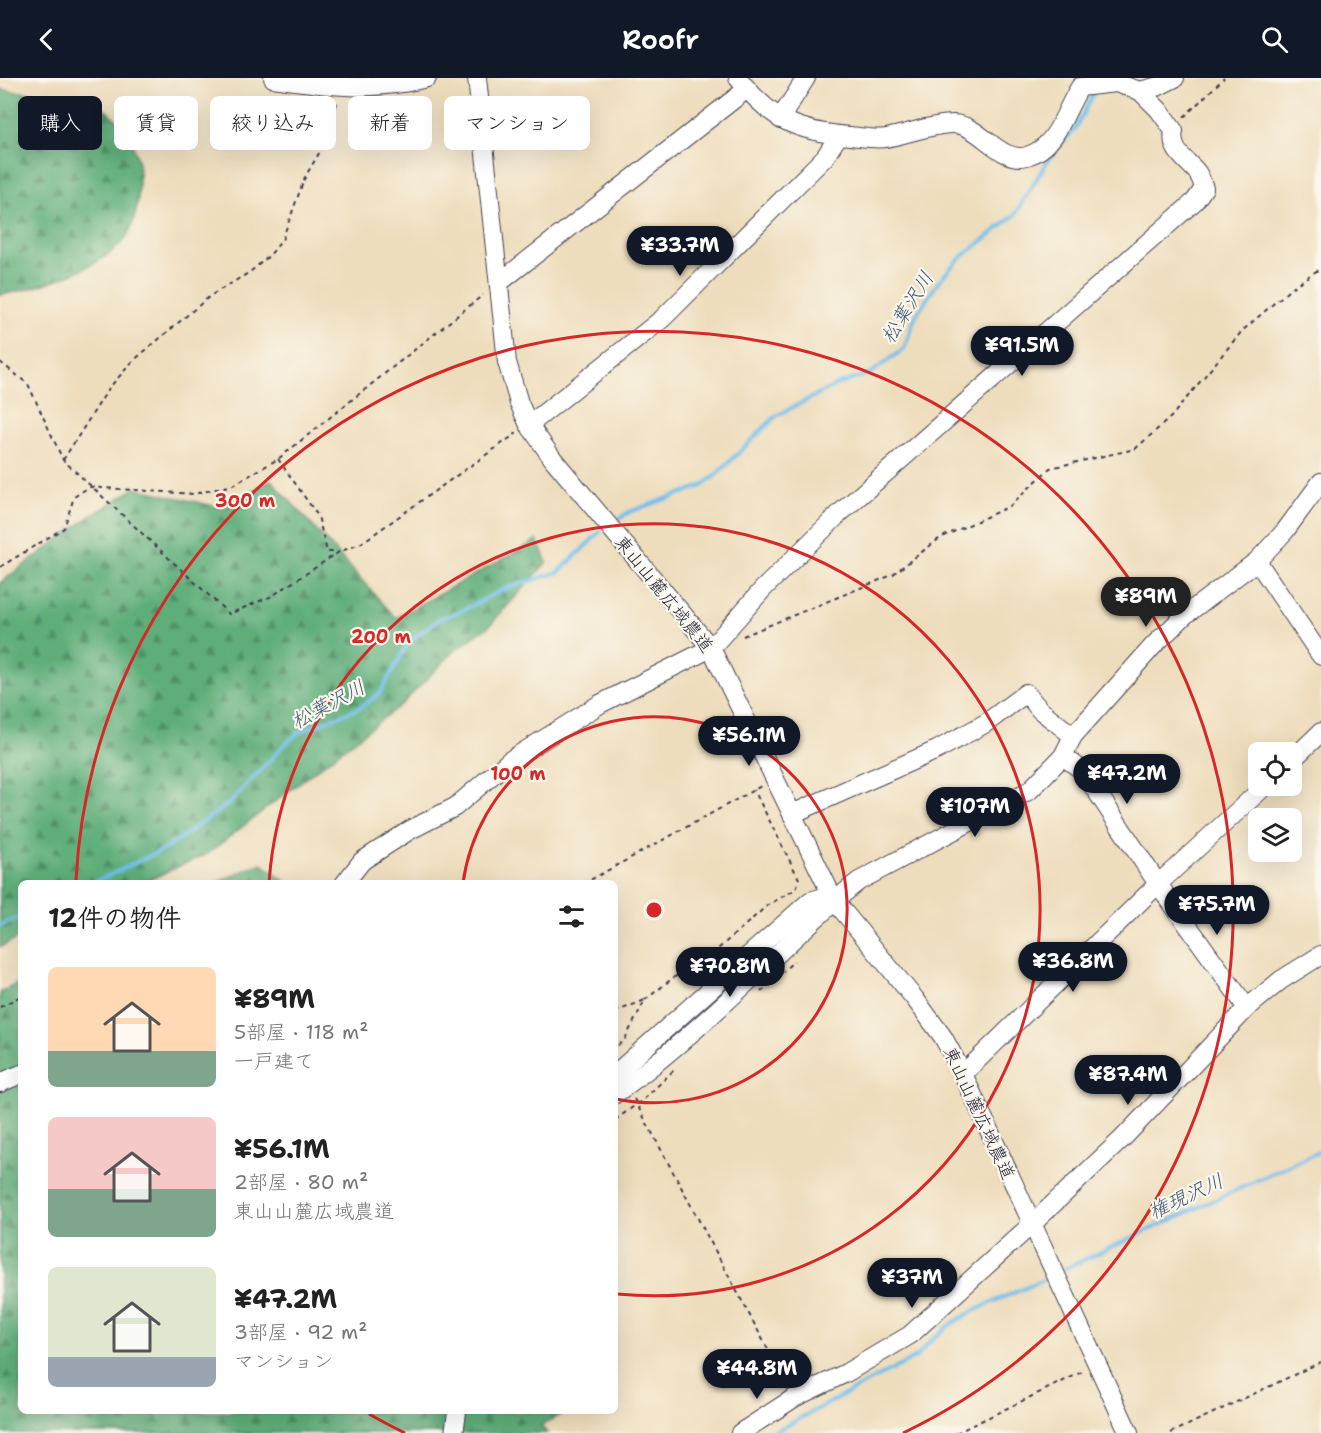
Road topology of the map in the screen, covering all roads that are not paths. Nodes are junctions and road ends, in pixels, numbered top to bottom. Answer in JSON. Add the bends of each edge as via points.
{"nodes":[{"id":1,"x":273,"y":78,"type":"edge"},
{"id":2,"x":427,"y":78,"type":"edge"},
{"id":3,"x":477,"y":78,"type":"edge"},
{"id":4,"x":806,"y":78,"type":"edge"},
{"id":5,"x":1175,"y":78,"type":"edge"},
{"id":6,"x":742,"y":84,"type":"edge"},
{"id":7,"x":1140,"y":91,"type":"junction"},
{"id":8,"x":780,"y":119,"type":"junction"},
{"id":9,"x":839,"y":135,"type":"junction"},
{"id":10,"x":500,"y":282,"type":"junction"},
{"id":11,"x":529,"y":425,"type":"junction"},
{"id":12,"x":1321,"y":482,"type":"edge"},
{"id":13,"x":1257,"y":561,"type":"junction"},
{"id":14,"x":711,"y":648,"type":"junction"},
{"id":15,"x":1321,"y":657,"type":"edge"},
{"id":16,"x":1321,"y":732,"type":"edge"},
{"id":17,"x":1073,"y":736,"type":"junction"},
{"id":18,"x":1302,"y":750,"type":"edge"},
{"id":19,"x":1063,"y":756,"type":"junction"},
{"id":20,"x":1254,"y":796,"type":"edge"},
{"id":21,"x":792,"y":814,"type":"junction"},
{"id":22,"x":347,"y":880,"type":"edge"},
{"id":23,"x":1158,"y":884,"type":"junction"},
{"id":24,"x":832,"y":897,"type":"junction"},
{"id":25,"x":1321,"y":955,"type":"edge"},
{"id":26,"x":1247,"y":1008,"type":"junction"},
{"id":27,"x":963,"y":1074,"type":"junction"},
{"id":28,"x":18,"y":1075,"type":"edge"},
{"id":29,"x":0,"y":1083,"type":"edge"},
{"id":30,"x":619,"y":1084,"type":"edge"},
{"id":31,"x":1032,"y":1225,"type":"junction"},
{"id":32,"x":457,"y":1414,"type":"edge"},
{"id":33,"x":454,"y":1433,"type":"edge"},
{"id":34,"x":740,"y":1433,"type":"edge"},
{"id":35,"x":1129,"y":1433,"type":"edge"}],
"edges":[{"from":1,"to":2,"type":"street","via":[[340,88],[404,84]]},
{"from":3,"to":10,"type":"street","name":"東山山麓広域農道"},
{"from":4,"to":8,"type":"street"},
{"from":5,"to":7,"type":"street"},
{"from":6,"to":8,"type":"street"},
{"from":6,"to":10,"type":"street"},
{"from":7,"to":9,"type":"street","via":[[1116,83],[1080,87],[1055,135],[1042,150],[1024,157],[1011,155],[973,130],[955,124],[883,138]]},
{"from":7,"to":14,"type":"street","via":[[1174,131],[1172,140],[1178,154],[1198,173],[1204,188],[1195,201],[840,513],[763,589]]},
{"from":8,"to":9,"type":"street","via":[[812,132]]},
{"from":9,"to":11,"type":"street","via":[[825,157],[662,319]]},
{"from":10,"to":11,"type":"street","name":"東山山麓広域農道","via":[[507,362]]},
{"from":11,"to":14,"type":"street","name":"東山山麓広域農道"},
{"from":12,"to":13,"type":"street"},
{"from":13,"to":15,"type":"street"},
{"from":13,"to":17,"type":"street","via":[[1185,615]]},
{"from":14,"to":21,"type":"street","name":"東山山麓広域農道"},
{"from":14,"to":22,"type":"street","via":[[600,704],[509,761],[455,807],[362,861]]},
{"from":16,"to":18,"type":"street"},
{"from":17,"to":19,"type":"street"},
{"from":17,"to":21,"type":"street","via":[[1040,710],[1026,693],[986,723],[937,750]]},
{"from":19,"to":23,"type":"street","via":[[1083,771]]},
{"from":19,"to":24,"type":"street","via":[[1030,790]]},
{"from":20,"to":23,"type":"street"},
{"from":21,"to":24,"type":"street","name":"東山山麓広域農道"},
{"from":23,"to":26,"type":"street"},
{"from":23,"to":27,"type":"street"},
{"from":24,"to":27,"type":"street","name":"東山山麓広域農道","via":[[943,1037]]},
{"from":24,"to":30,"type":"street","via":[[810,901]]},
{"from":25,"to":26,"type":"street"},
{"from":26,"to":31,"type":"street","via":[[1123,1138]]},
{"from":27,"to":31,"type":"street","name":"東山山麓広域農道"},
{"from":28,"to":29,"type":"street"},
{"from":31,"to":34,"type":"street","via":[[910,1335],[794,1398]]},
{"from":31,"to":35,"type":"street","name":"東山山麓広域農道"},
{"from":32,"to":33,"type":"street"}]}
